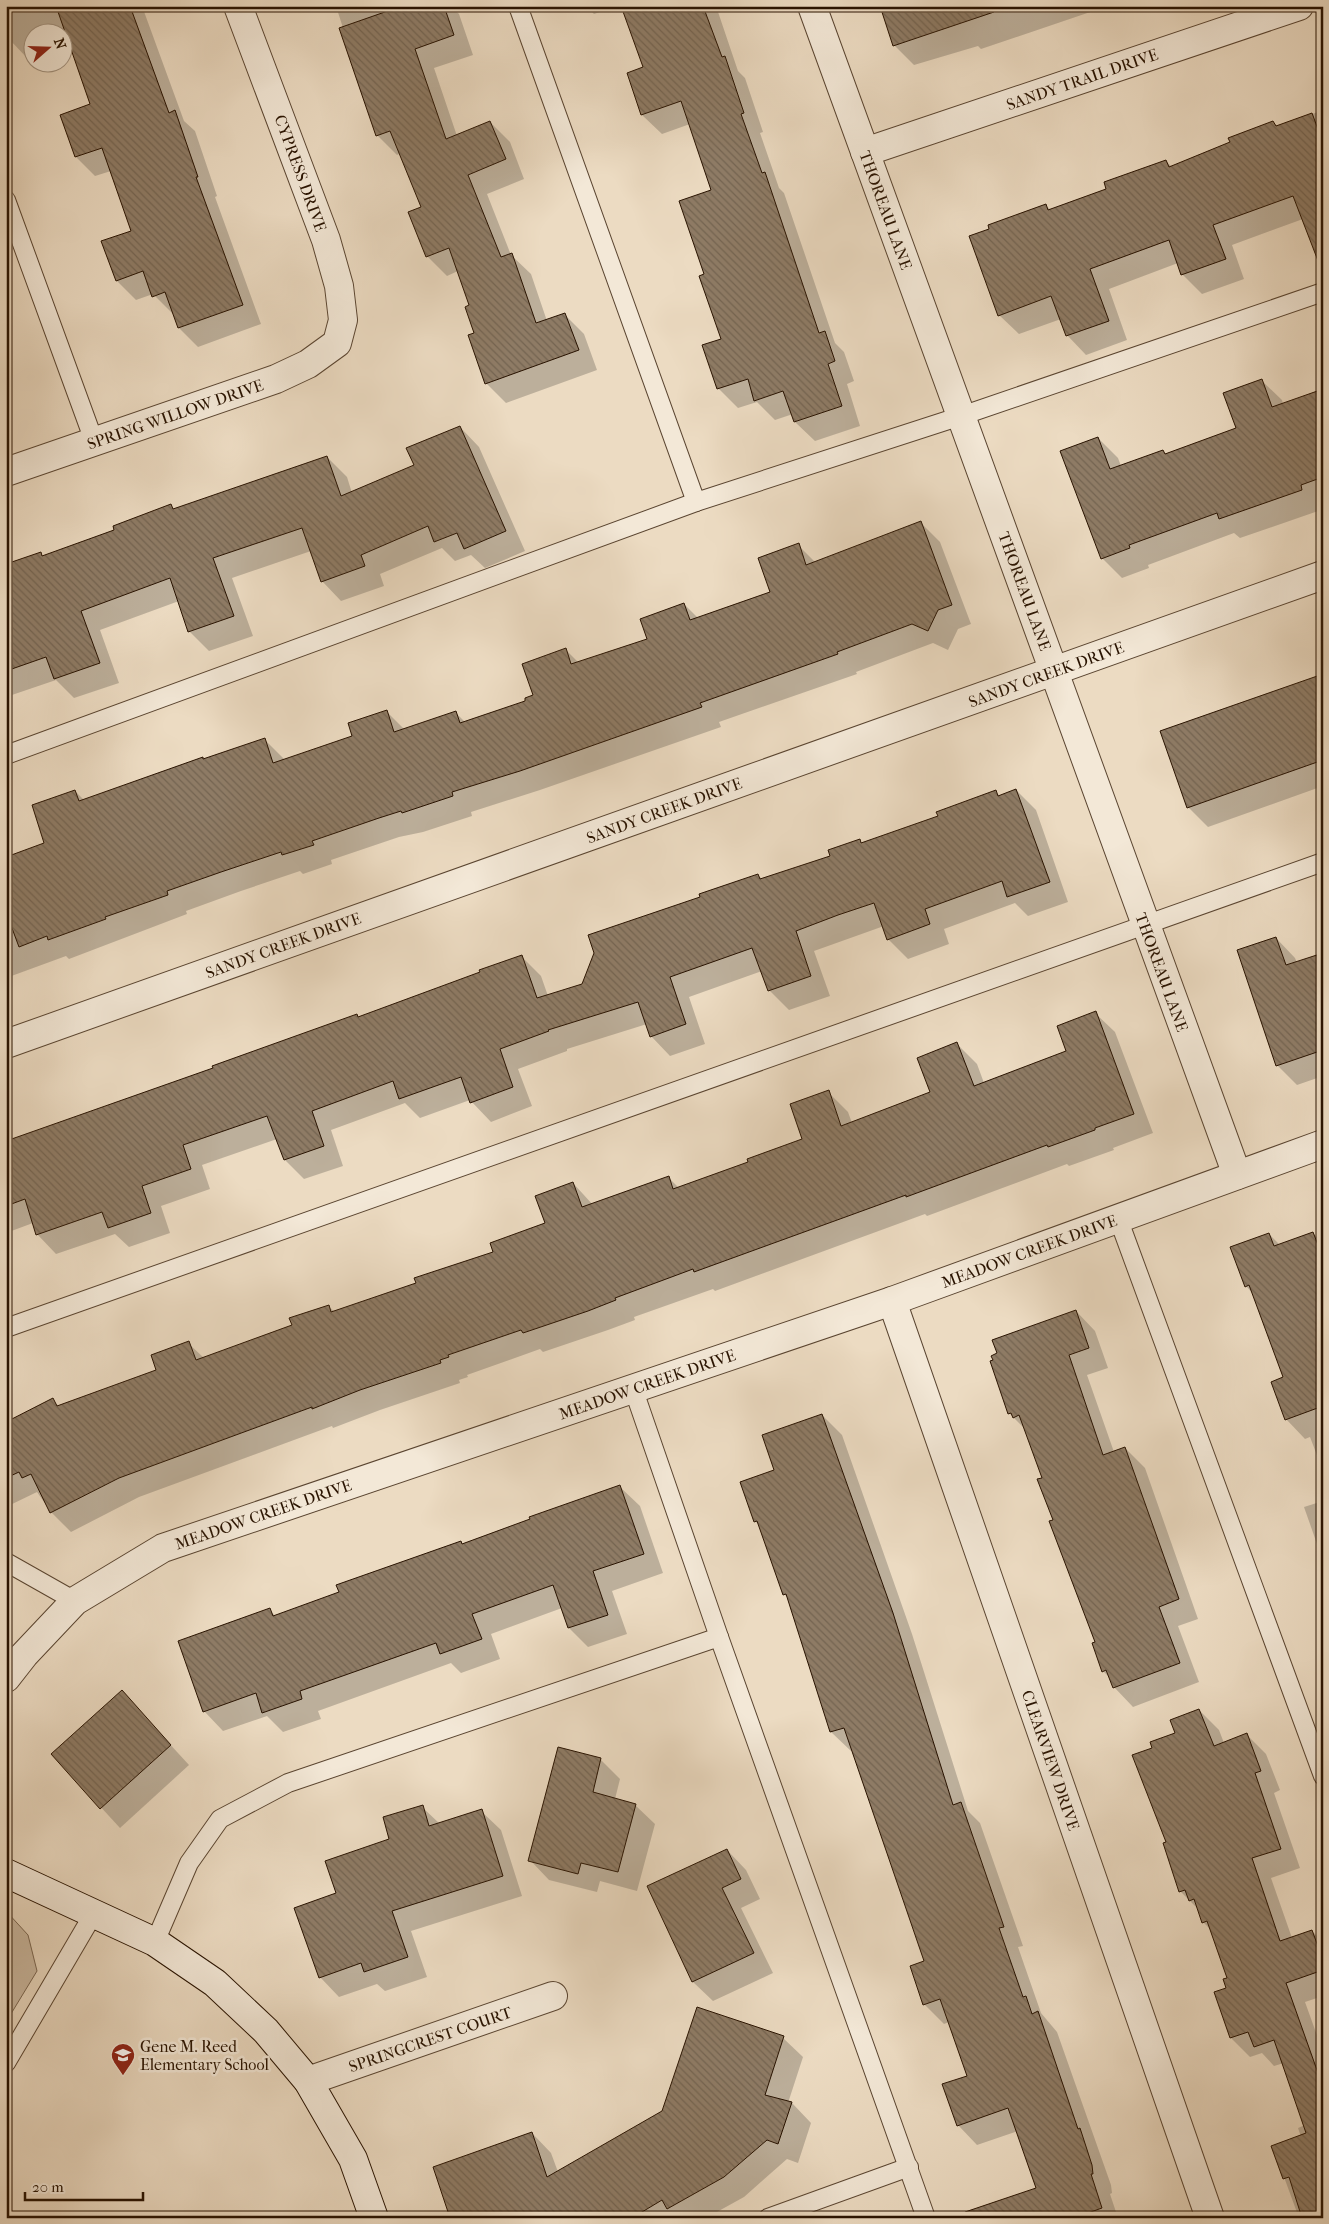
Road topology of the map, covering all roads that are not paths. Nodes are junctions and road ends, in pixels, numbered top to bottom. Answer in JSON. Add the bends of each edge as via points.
{"nodes":[{"id":1,"x":238,"y":6,"type":"edge"},
{"id":2,"x":518,"y":6,"type":"edge"},
{"id":3,"x":812,"y":6,"type":"edge"},
{"id":4,"x":1299,"y":6,"type":"edge"},
{"id":5,"x":866,"y":152,"type":"junction"},
{"id":6,"x":6,"y":200,"type":"edge"},
{"id":7,"x":1323,"y":292,"type":"edge"},
{"id":8,"x":337,"y":343,"type":"joint"},
{"id":9,"x":961,"y":416,"type":"junction"},
{"id":10,"x":94,"y":442,"type":"junction"},
{"id":11,"x":6,"y":472,"type":"edge"},
{"id":12,"x":696,"y":502,"type":"junction"},
{"id":13,"x":1323,"y":575,"type":"edge"},
{"id":14,"x":1054,"y":671,"type":"junction"},
{"id":15,"x":6,"y":755,"type":"edge"},
{"id":16,"x":1323,"y":862,"type":"edge"},
{"id":17,"x":1145,"y":924,"type":"junction"},
{"id":18,"x":6,"y":1044,"type":"edge"},
{"id":19,"x":1323,"y":1144,"type":"edge"},
{"id":20,"x":1237,"y":1175,"type":"junction"},
{"id":21,"x":1118,"y":1218,"type":"junction"},
{"id":22,"x":892,"y":1302,"type":"junction"},
{"id":23,"x":6,"y":1328,"type":"edge"},
{"id":24,"x":633,"y":1388,"type":"junction"},
{"id":25,"x":6,"y":1562,"type":"edge"},
{"id":26,"x":75,"y":1601,"type":"junction"},
{"id":27,"x":719,"y":1637,"type":"junction"},
{"id":28,"x":6,"y":1678,"type":"edge"},
{"id":29,"x":1323,"y":1776,"type":"edge"},
{"id":30,"x":6,"y":1873,"type":"edge"},
{"id":31,"x":94,"y":1913,"type":"junction"},
{"id":32,"x":155,"y":1942,"type":"junction"},
{"id":33,"x":553,"y":1996,"type":"dead end"},
{"id":34,"x":6,"y":2063,"type":"edge"},
{"id":35,"x":308,"y":2081,"type":"junction"},
{"id":36,"x":909,"y":2167,"type":"junction"},
{"id":37,"x":374,"y":2218,"type":"edge"},
{"id":38,"x":768,"y":2218,"type":"edge"},
{"id":39,"x":926,"y":2218,"type":"edge"},
{"id":40,"x":1210,"y":2218,"type":"edge"}],
"edges":[{"from":1,"to":8,"type":"street","name":"CYPRESS DRIVE","via":[[326,240],[339,286],[343,320]]},
{"from":2,"to":12,"type":"lane"},
{"from":3,"to":5,"type":"street","name":"THOREAU LANE"},
{"from":4,"to":5,"type":"street","name":"SANDY TRAIL DRIVE"},
{"from":5,"to":9,"type":"street","name":"THOREAU LANE"},
{"from":6,"to":10,"type":"lane"},
{"from":7,"to":9,"type":"lane"},
{"from":8,"to":10,"type":"street","name":"SPRING WILLOW DRIVE","via":[[308,364],[276,379]]},
{"from":9,"to":12,"type":"lane"},
{"from":9,"to":14,"type":"street","name":"THOREAU LANE"},
{"from":10,"to":11,"type":"street","name":"SPRING WILLOW DRIVE"},
{"from":12,"to":15,"type":"lane"},
{"from":13,"to":14,"type":"street","name":"SANDY CREEK DRIVE"},
{"from":14,"to":17,"type":"street","name":"THOREAU LANE"},
{"from":14,"to":18,"type":"street","name":"SANDY CREEK DRIVE"},
{"from":16,"to":17,"type":"lane"},
{"from":17,"to":20,"type":"street","name":"THOREAU LANE"},
{"from":17,"to":23,"type":"lane"},
{"from":19,"to":20,"type":"street","name":"MEADOW CREEK DRIVE"},
{"from":20,"to":21,"type":"street","name":"MEADOW CREEK DRIVE"},
{"from":21,"to":22,"type":"street","name":"MEADOW CREEK DRIVE"},
{"from":21,"to":29,"type":"lane"},
{"from":22,"to":24,"type":"street","name":"MEADOW CREEK DRIVE"},
{"from":22,"to":40,"type":"street","name":"CLEARVIEW DRIVE"},
{"from":24,"to":26,"type":"street","name":"MEADOW CREEK DRIVE","via":[[163,1548]]},
{"from":24,"to":27,"type":"lane"},
{"from":25,"to":26,"type":"lane"},
{"from":26,"to":28,"type":"street","name":"MEADOW CREEK DRIVE","via":[[24,1654]]},
{"from":27,"to":32,"type":"lane","via":[[288,1783],[220,1819],[190,1863]]},
{"from":27,"to":36,"type":"lane"},
{"from":30,"to":31,"type":"street"},
{"from":31,"to":32,"type":"street"},
{"from":31,"to":34,"type":"lane"},
{"from":32,"to":35,"type":"street","via":[[215,1983],[266,2031]]},
{"from":33,"to":35,"type":"street","name":"SPRINGCREST COURT"},
{"from":35,"to":37,"type":"street","via":[[353,2159]]},
{"from":36,"to":38,"type":"lane"},
{"from":36,"to":39,"type":"lane"}]}
